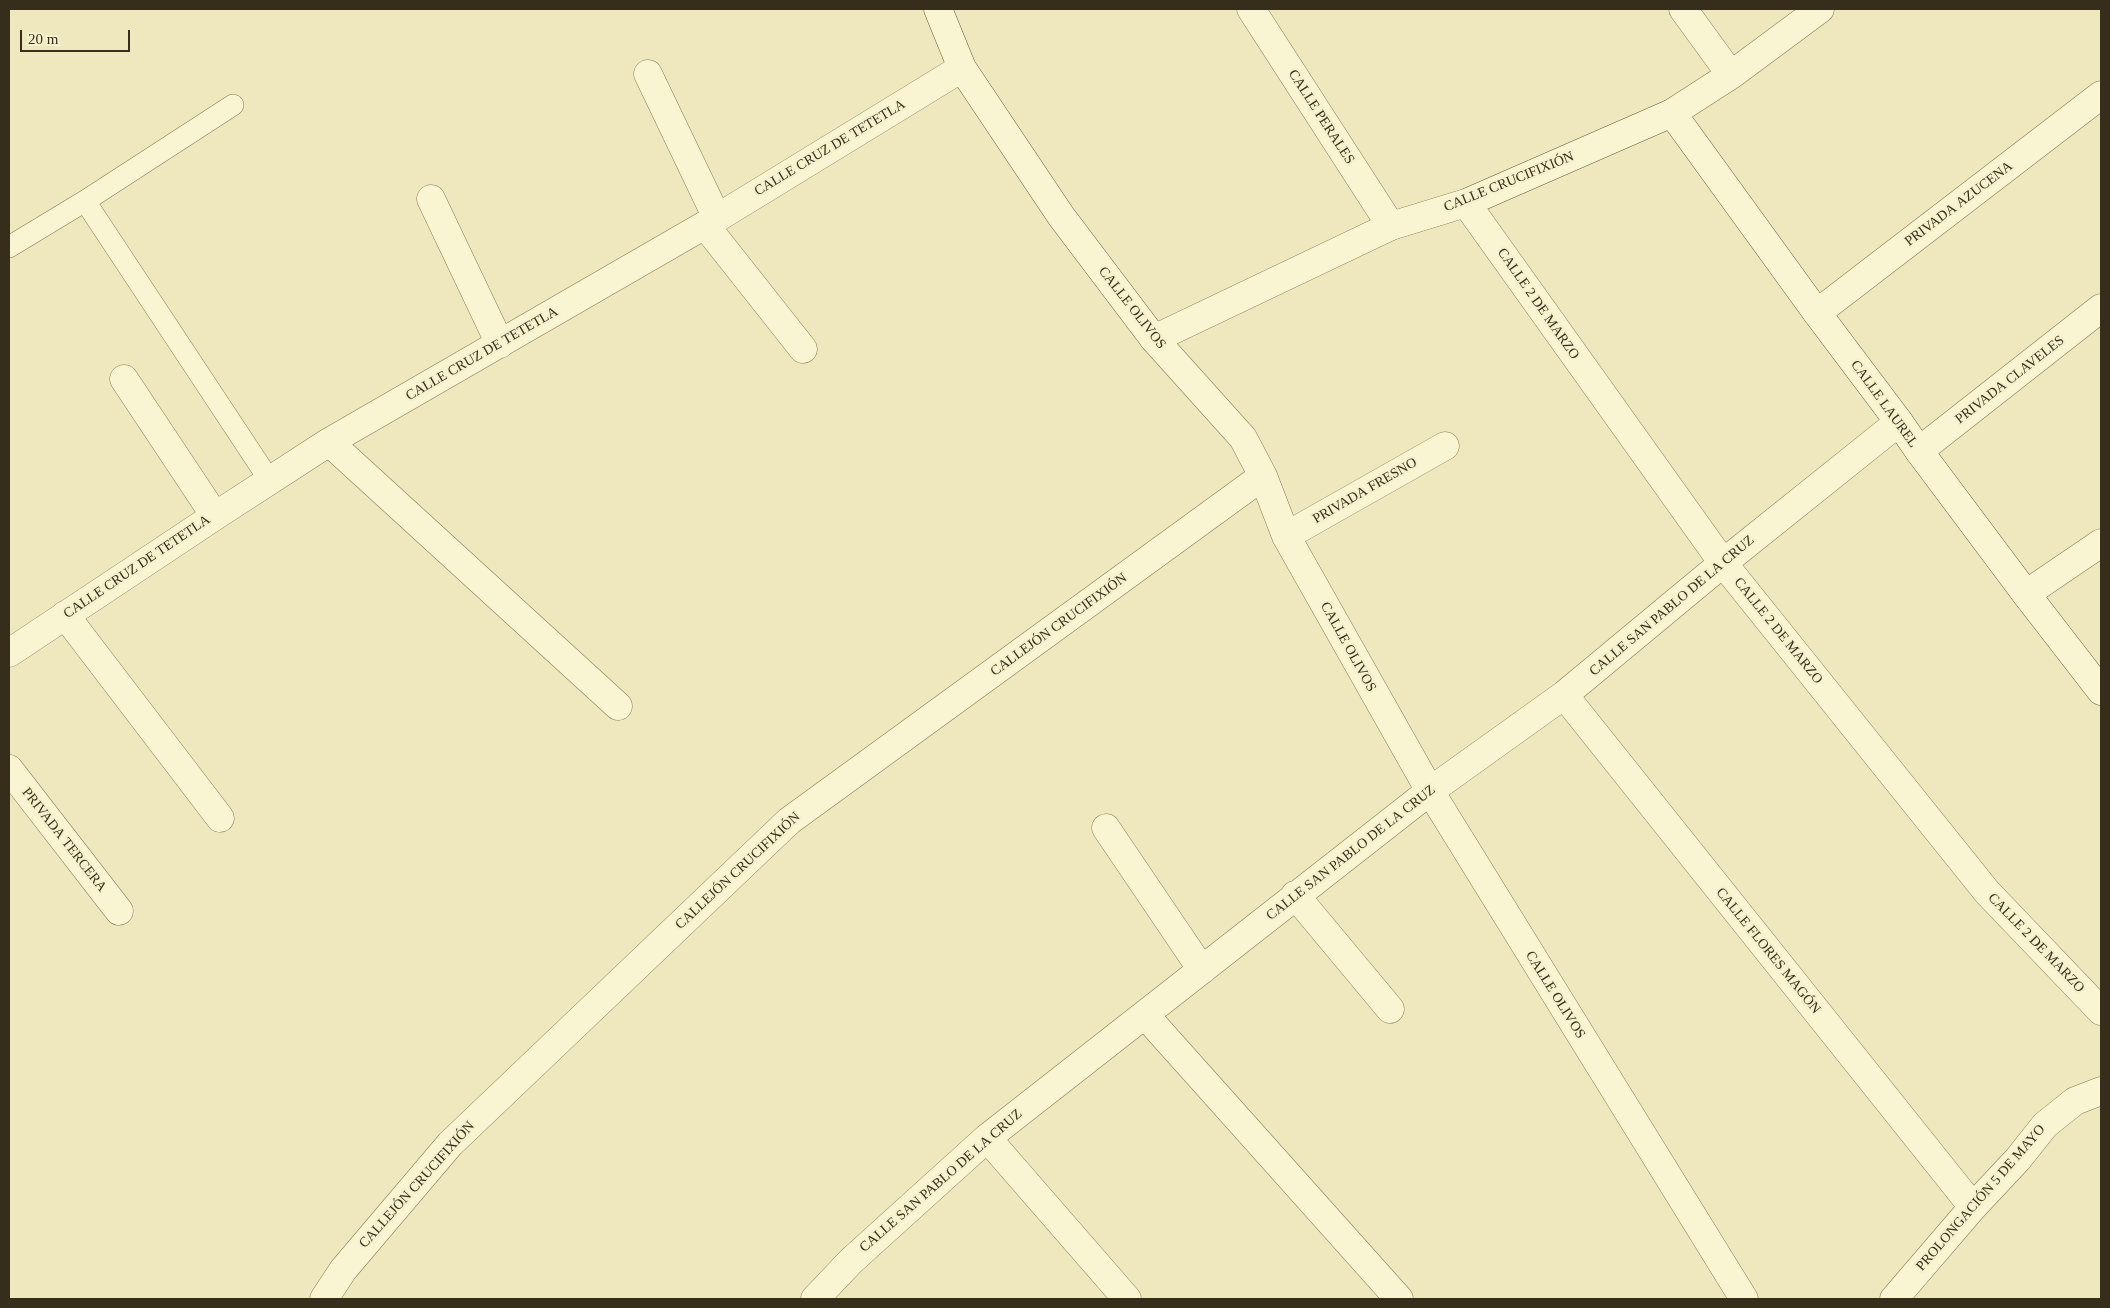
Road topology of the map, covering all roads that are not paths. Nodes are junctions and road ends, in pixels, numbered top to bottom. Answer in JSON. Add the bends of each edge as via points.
{"nodes":[{"id":1,"x":938,"y":9,"type":"edge"},
{"id":2,"x":1682,"y":9,"type":"edge"},
{"id":3,"x":1820,"y":9,"type":"edge"},
{"id":4,"x":1260,"y":12,"type":"edge"},
{"id":5,"x":962,"y":68,"type":"junction"},
{"id":6,"x":648,"y":74,"type":"dead end"},
{"id":7,"x":1731,"y":74,"type":"junction"},
{"id":8,"x":2101,"y":95,"type":"edge"},
{"id":9,"x":233,"y":105,"type":"dead end"},
{"id":10,"x":1672,"y":113,"type":"junction"},
{"id":11,"x":431,"y":199,"type":"dead end"},
{"id":12,"x":85,"y":201,"type":"junction"},
{"id":13,"x":1466,"y":203,"type":"junction"},
{"id":14,"x":711,"y":221,"type":"junction"},
{"id":15,"x":1391,"y":226,"type":"junction"},
{"id":16,"x":9,"y":247,"type":"edge"},
{"id":17,"x":2101,"y":308,"type":"edge"},
{"id":18,"x":1817,"y":312,"type":"junction"},
{"id":19,"x":1154,"y":339,"type":"junction"},
{"id":20,"x":500,"y":344,"type":"junction"},
{"id":21,"x":803,"y":349,"type":"dead end"},
{"id":22,"x":124,"y":379,"type":"dead end"},
{"id":23,"x":1899,"y":422,"type":"junction"},
{"id":24,"x":330,"y":442,"type":"junction"},
{"id":25,"x":1445,"y":446,"type":"dead end"},
{"id":26,"x":1919,"y":451,"type":"junction"},
{"id":27,"x":1263,"y":476,"type":"junction"},
{"id":28,"x":270,"y":481,"type":"junction"},
{"id":29,"x":215,"y":516,"type":"junction"},
{"id":30,"x":1286,"y":536,"type":"junction"},
{"id":31,"x":2101,"y":543,"type":"edge"},
{"id":32,"x":1723,"y":563,"type":"junction"},
{"id":33,"x":2026,"y":594,"type":"junction"},
{"id":34,"x":65,"y":615,"type":"junction"},
{"id":35,"x":9,"y":653,"type":"edge"},
{"id":36,"x":2101,"y":691,"type":"edge"},
{"id":37,"x":1564,"y":695,"type":"junction"},
{"id":38,"x":618,"y":706,"type":"dead end"},
{"id":39,"x":9,"y":769,"type":"edge"},
{"id":40,"x":1430,"y":791,"type":"junction"},
{"id":41,"x":220,"y":818,"type":"dead end"},
{"id":42,"x":1106,"y":828,"type":"dead end"},
{"id":43,"x":1295,"y":895,"type":"junction"},
{"id":44,"x":119,"y":911,"type":"dead end"},
{"id":45,"x":1202,"y":970,"type":"junction"},
{"id":46,"x":1390,"y":1009,"type":"dead end"},
{"id":47,"x":2101,"y":1011,"type":"edge"},
{"id":48,"x":1145,"y":1015,"type":"junction"},
{"id":49,"x":2101,"y":1091,"type":"edge"},
{"id":50,"x":987,"y":1138,"type":"junction"},
{"id":51,"x":1973,"y":1207,"type":"junction"},
{"id":52,"x":324,"y":1299,"type":"edge"},
{"id":53,"x":815,"y":1299,"type":"edge"},
{"id":54,"x":1127,"y":1299,"type":"edge"},
{"id":55,"x":1399,"y":1299,"type":"edge"},
{"id":56,"x":1744,"y":1299,"type":"edge"},
{"id":57,"x":1894,"y":1299,"type":"edge"}],
"edges":[{"from":1,"to":5,"type":"street","name":"CALLE OLIVOS"},
{"from":2,"to":7,"type":"street"},
{"from":3,"to":7,"type":"street","name":"CALLE CRUCIFIXIÓN"},
{"from":4,"to":15,"type":"street","name":"CALLE PERALES"},
{"from":5,"to":14,"type":"street","name":"CALLE CRUZ DE TETETLA"},
{"from":5,"to":19,"type":"street","name":"CALLE OLIVOS","via":[[1061,216]]},
{"from":6,"to":14,"type":"street"},
{"from":7,"to":10,"type":"street","name":"CALLE CRUCIFIXIÓN"},
{"from":8,"to":18,"type":"street","name":"PRIVADA AZUCENA"},
{"from":9,"to":12,"type":"lane"},
{"from":10,"to":13,"type":"street","name":"CALLE CRUCIFIXIÓN"},
{"from":10,"to":18,"type":"street","name":"CALLE LAUREL"},
{"from":11,"to":20,"type":"street"},
{"from":12,"to":16,"type":"lane"},
{"from":12,"to":28,"type":"lane"},
{"from":13,"to":15,"type":"street","name":"CALLE CRUCIFIXIÓN"},
{"from":13,"to":32,"type":"street","name":"CALLE 2 DE MARZO"},
{"from":14,"to":20,"type":"street","name":"CALLE CRUZ DE TETETLA"},
{"from":14,"to":21,"type":"street"},
{"from":15,"to":19,"type":"street","name":"CALLE CRUCIFIXIÓN"},
{"from":17,"to":26,"type":"street","name":"PRIVADA CLAVELES"},
{"from":18,"to":23,"type":"street","name":"CALLE LAUREL"},
{"from":19,"to":27,"type":"street","name":"CALLE OLIVOS","via":[[1243,438]]},
{"from":20,"to":24,"type":"street","name":"CALLE CRUZ DE TETETLA"},
{"from":22,"to":29,"type":"street"},
{"from":23,"to":26,"type":"street","name":"CALLE LAUREL"},
{"from":23,"to":32,"type":"street","name":"CALLE SAN PABLO DE LA CRUZ"},
{"from":24,"to":28,"type":"street","name":"CALLE CRUZ DE TETETLA"},
{"from":24,"to":38,"type":"street"},
{"from":25,"to":30,"type":"street","name":"PRIVADA FRESNO"},
{"from":26,"to":33,"type":"street","name":"CALLE LAUREL"},
{"from":27,"to":30,"type":"street","name":"CALLE OLIVOS"},
{"from":27,"to":52,"type":"street","name":"CALLEJÓN CRUCIFIXIÓN","via":[[790,821],[450,1144],[343,1270]]},
{"from":28,"to":29,"type":"street","name":"CALLE CRUZ DE TETETLA"},
{"from":29,"to":34,"type":"street","name":"CALLE CRUZ DE TETETLA"},
{"from":30,"to":40,"type":"street","name":"CALLE OLIVOS"},
{"from":31,"to":33,"type":"street"},
{"from":32,"to":37,"type":"street","name":"CALLE SAN PABLO DE LA CRUZ"},
{"from":32,"to":47,"type":"street","name":"CALLE 2 DE MARZO","via":[[1987,892]]},
{"from":33,"to":36,"type":"street","name":"CALLE LAUREL"},
{"from":34,"to":35,"type":"street","name":"CALLE CRUZ DE TETETLA"},
{"from":34,"to":41,"type":"street"},
{"from":37,"to":40,"type":"street","name":"CALLE SAN PABLO DE LA CRUZ"},
{"from":37,"to":51,"type":"street","name":"CALLE FLORES MAGÓN"},
{"from":39,"to":44,"type":"street","name":"PRIVADA TERCERA"},
{"from":40,"to":43,"type":"street","name":"CALLE SAN PABLO DE LA CRUZ"},
{"from":40,"to":56,"type":"street","name":"CALLE OLIVOS"},
{"from":42,"to":45,"type":"street"},
{"from":43,"to":45,"type":"street","name":"CALLE SAN PABLO DE LA CRUZ"},
{"from":43,"to":46,"type":"street"},
{"from":45,"to":48,"type":"street","name":"CALLE SAN PABLO DE LA CRUZ"},
{"from":48,"to":50,"type":"street","name":"CALLE SAN PABLO DE LA CRUZ"},
{"from":48,"to":55,"type":"street"},
{"from":49,"to":51,"type":"street","name":"PROLONGACIÓN 5 DE MAYO","via":[[2075,1101],[2045,1125]]},
{"from":50,"to":53,"type":"street","name":"CALLE SAN PABLO DE LA CRUZ","via":[[851,1261]]},
{"from":50,"to":54,"type":"street"},
{"from":51,"to":57,"type":"street","name":"PROLONGACIÓN 5 DE MAYO"}]}
